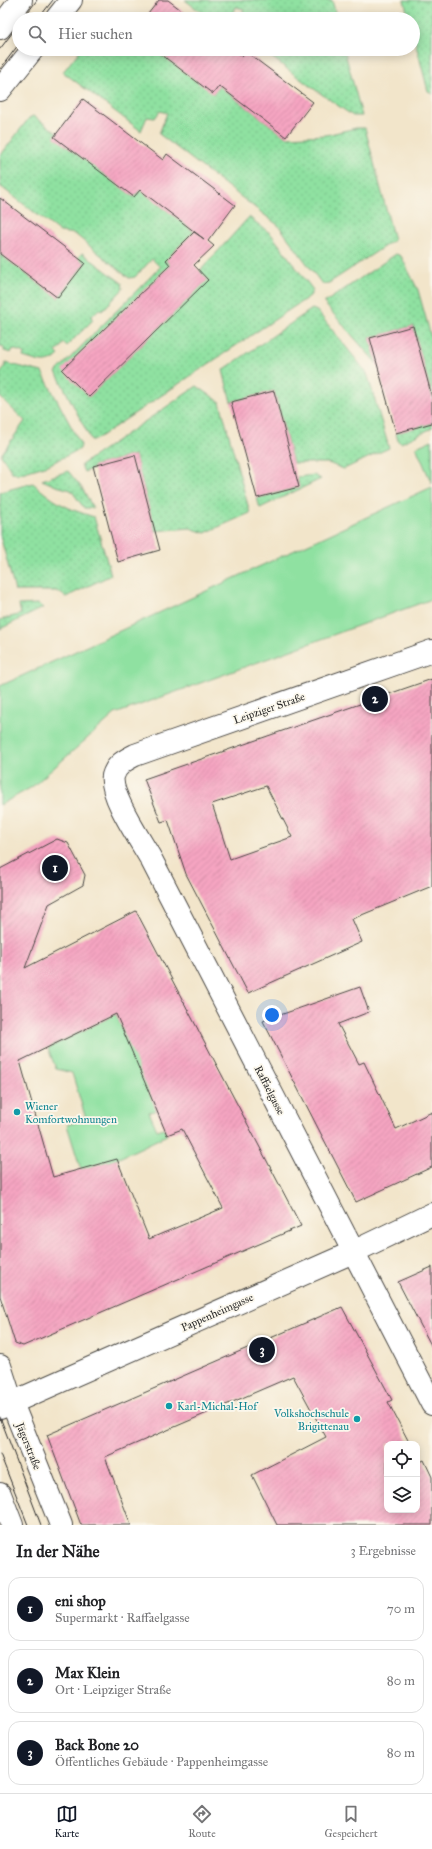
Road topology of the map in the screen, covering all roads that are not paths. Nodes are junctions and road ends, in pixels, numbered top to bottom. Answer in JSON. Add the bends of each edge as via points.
{"nodes":[{"id":1,"x":21,"y":0,"type":"edge"},
{"id":2,"x":71,"y":0,"type":"edge"},
{"id":3,"x":62,"y":12,"type":"edge"},
{"id":4,"x":0,"y":28,"type":"edge"},
{"id":5,"x":27,"y":56,"type":"edge"},
{"id":6,"x":0,"y":90,"type":"edge"},
{"id":7,"x":432,"y":651,"type":"edge"},
{"id":8,"x":113,"y":776,"type":"joint"},
{"id":9,"x":432,"y":1214,"type":"edge"},
{"id":10,"x":353,"y":1252,"type":"junction"},
{"id":11,"x":0,"y":1366,"type":"edge"},
{"id":12,"x":432,"y":1404,"type":"edge"},
{"id":13,"x":6,"y":1405,"type":"edge"},
{"id":14,"x":0,"y":1494,"type":"edge"},
{"id":15,"x":12,"y":1525,"type":"edge"},
{"id":16,"x":61,"y":1525,"type":"edge"}],
"edges":[{"from":1,"to":4,"type":"street"},
{"from":2,"to":3,"type":"street"},
{"from":5,"to":6,"type":"street"},
{"from":7,"to":8,"type":"street","name":"Leipziger Straße","via":[[135,755],[124,760]]},
{"from":8,"to":10,"type":"street","name":"Raffaelgasse","via":[[119,802],[155,866]]},
{"from":9,"to":10,"type":"street","name":"Pappenheimgasse"},
{"from":10,"to":12,"type":"street","name":"Raffaelgasse"},
{"from":10,"to":13,"type":"street","name":"Pappenheimgasse"},
{"from":11,"to":13,"type":"street","name":"Jägerstraße"},
{"from":13,"to":16,"type":"street","name":"Jägerstraße"},
{"from":14,"to":15,"type":"street"}]}
